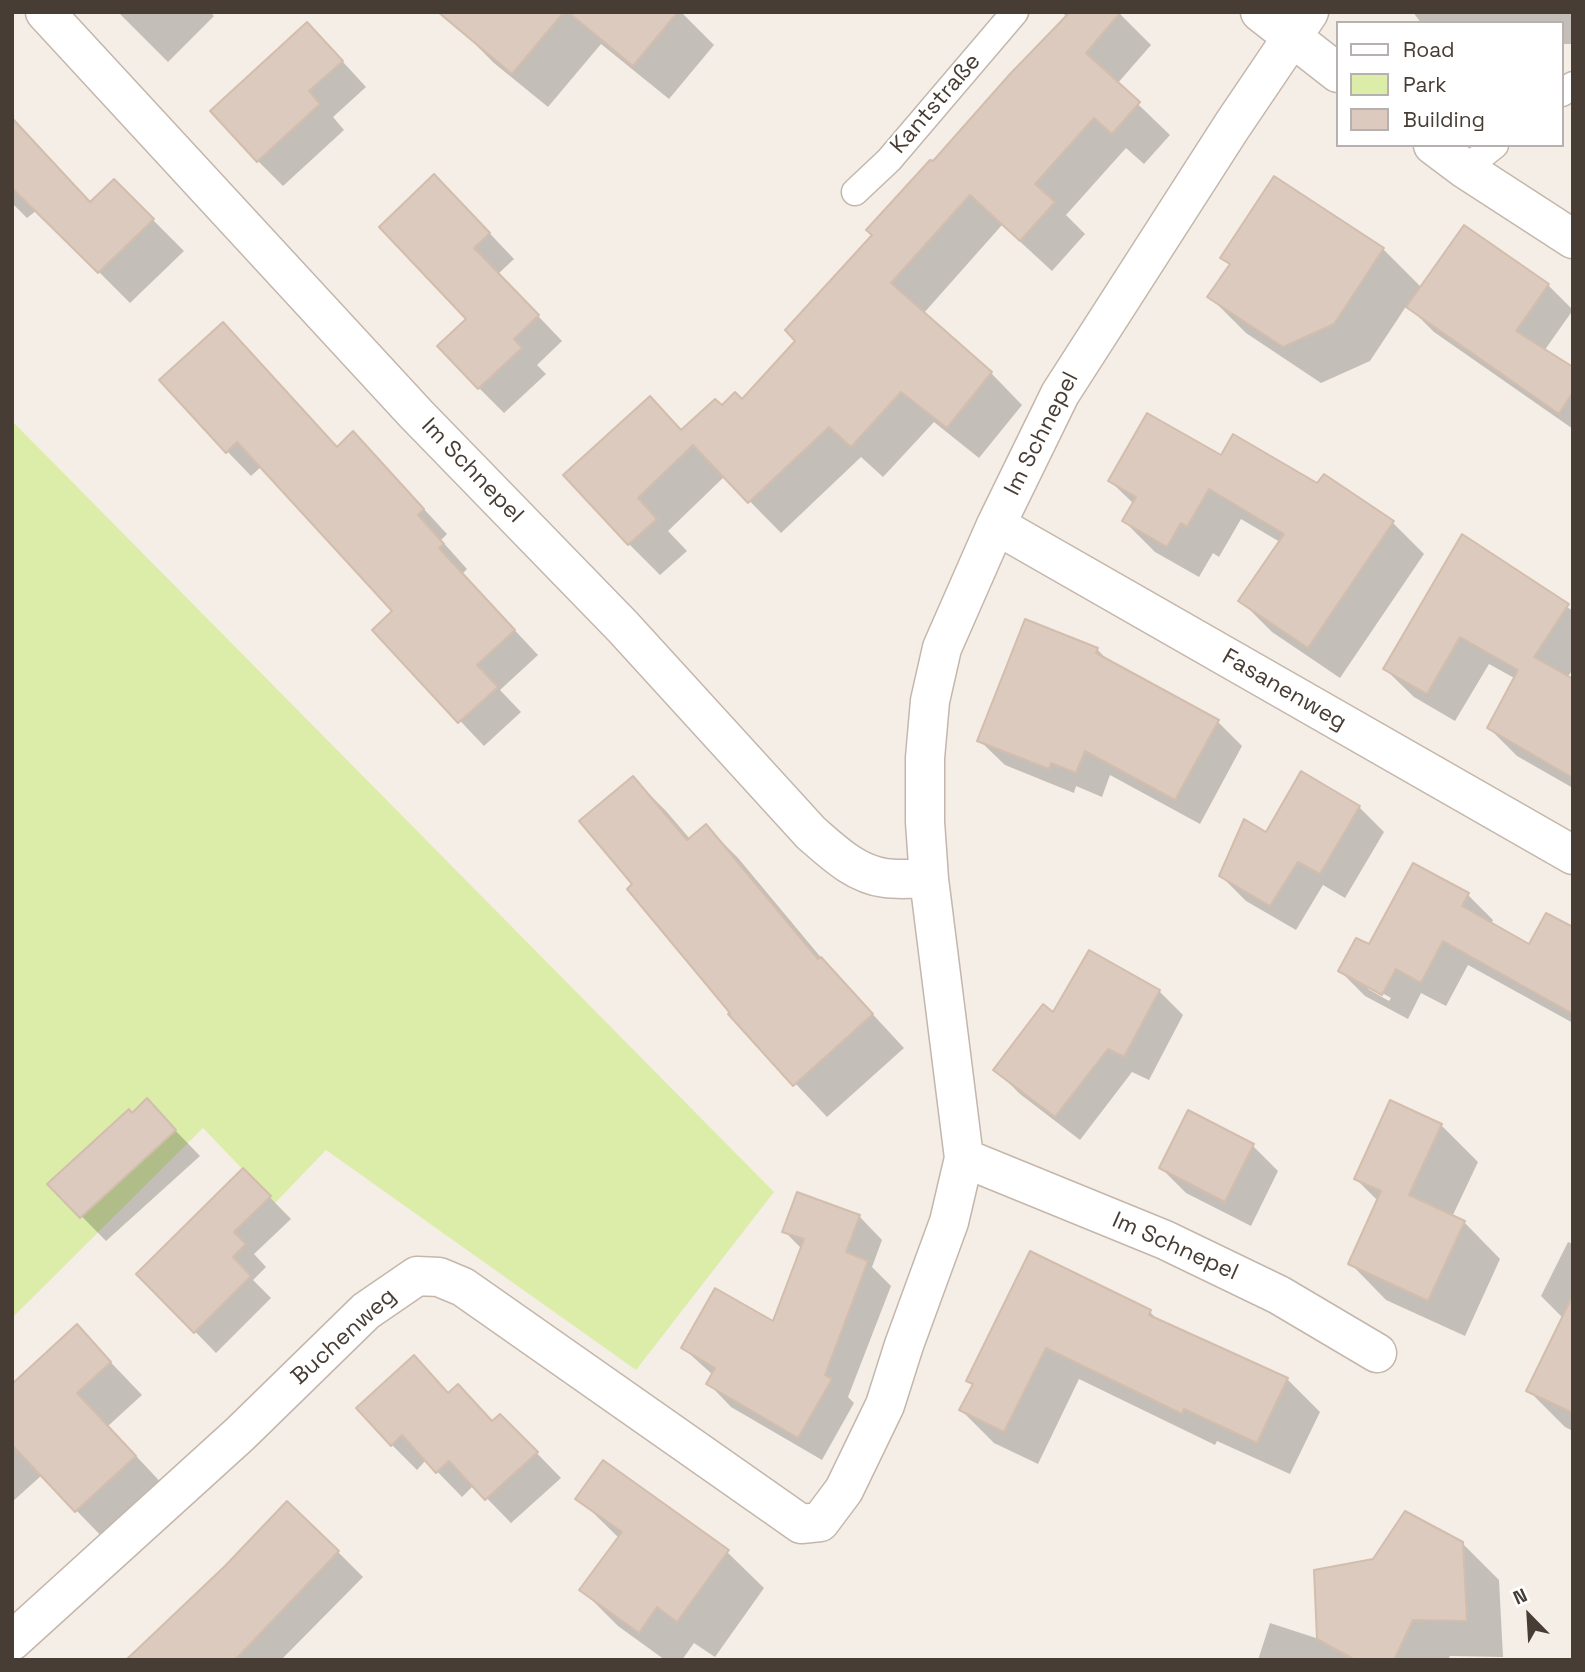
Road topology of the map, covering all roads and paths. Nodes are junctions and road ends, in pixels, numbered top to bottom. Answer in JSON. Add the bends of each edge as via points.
{"nodes":[{"id":1,"x":45,"y":12,"type":"edge"},
{"id":2,"x":1015,"y":12,"type":"edge"},
{"id":3,"x":1259,"y":12,"type":"edge"},
{"id":4,"x":1300,"y":25,"type":"edge"},
{"id":5,"x":1336,"y":70,"type":"edge"},
{"id":6,"x":1436,"y":147,"type":"edge"},
{"id":7,"x":1492,"y":147,"type":"edge"},
{"id":8,"x":1465,"y":169,"type":"junction"},
{"id":9,"x":855,"y":192,"type":"dead end"},
{"id":10,"x":1573,"y":239,"type":"edge"},
{"id":11,"x":996,"y":525,"type":"junction"},
{"id":12,"x":1573,"y":855,"type":"edge"},
{"id":13,"x":929,"y":879,"type":"junction"},
{"id":14,"x":964,"y":1158,"type":"junction"},
{"id":15,"x":1377,"y":1353,"type":"dead end"},
{"id":16,"x":820,"y":1522,"type":"joint"},
{"id":17,"x":12,"y":1641,"type":"edge"}],
"edges":[{"from":1,"to":13,"type":"street","name":"Im Schnepel","via":[[416,414],[623,627],[811,834],[862,872],[884,878]]},
{"from":2,"to":9,"type":"lane","name":"Kantstraße","via":[[889,160]]},
{"from":3,"to":4,"type":"street"},
{"from":4,"to":5,"type":"street"},
{"from":4,"to":11,"type":"street","name":"Im Schnepel","via":[[1060,394]]},
{"from":6,"to":8,"type":"street"},
{"from":7,"to":8,"type":"lane"},
{"from":8,"to":10,"type":"street"},
{"from":11,"to":12,"type":"street","name":"Fasanenweg"},
{"from":11,"to":13,"type":"street","name":"Im Schnepel","via":[[942,648],[930,701],[925,758]]},
{"from":13,"to":14,"type":"street","name":"Im Schnepel"},
{"from":14,"to":15,"type":"street","name":"Im Schnepel","via":[[1165,1240],[1279,1295]]},
{"from":14,"to":16,"type":"street","name":"Im Schnepel","via":[[949,1222],[885,1405],[844,1490]]},
{"from":16,"to":17,"type":"street","name":"Buchenweg","via":[[801,1524],[463,1287],[439,1277],[417,1276],[366,1311],[240,1434]]}]}
